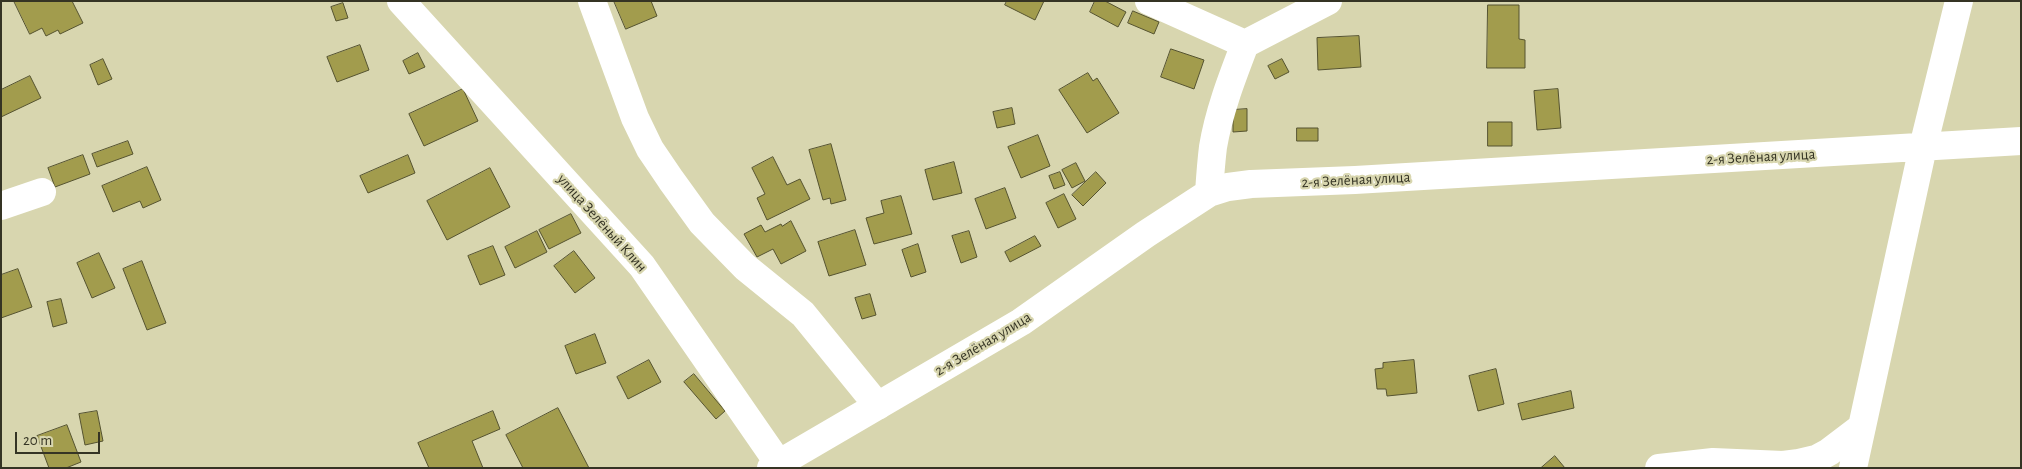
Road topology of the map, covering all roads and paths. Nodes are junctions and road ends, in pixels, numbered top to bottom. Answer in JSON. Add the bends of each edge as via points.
{"nodes":[{"id":1,"x":402,"y":1,"type":"edge"},
{"id":2,"x":592,"y":1,"type":"edge"},
{"id":3,"x":1149,"y":1,"type":"edge"},
{"id":4,"x":1328,"y":1,"type":"edge"},
{"id":5,"x":1959,"y":1,"type":"edge"},
{"id":6,"x":1245,"y":44,"type":"junction"},
{"id":7,"x":2021,"y":141,"type":"edge"},
{"id":8,"x":1923,"y":147,"type":"junction"},
{"id":9,"x":42,"y":192,"type":"dead end"},
{"id":10,"x":1209,"y":194,"type":"junction"},
{"id":11,"x":1,"y":206,"type":"edge"},
{"id":12,"x":878,"y":406,"type":"junction"},
{"id":13,"x":1862,"y":427,"type":"junction"},
{"id":14,"x":775,"y":466,"type":"edge"},
{"id":15,"x":1659,"y":468,"type":"edge"},
{"id":16,"x":1853,"y":468,"type":"edge"}],
"edges":[{"from":1,"to":14,"type":"street","name":"улица Зелёный Клин","via":[[642,266]]},
{"from":2,"to":12,"type":"street","via":[[635,118],[650,149],[671,180],[702,223],[745,266],[803,314]]},
{"from":3,"to":6,"type":"street"},
{"from":4,"to":6,"type":"street"},
{"from":5,"to":8,"type":"street"},
{"from":6,"to":10,"type":"street","via":[[1221,112],[1213,147]]},
{"from":7,"to":8,"type":"street","name":"2-я Зелёная улица"},
{"from":8,"to":10,"type":"street","name":"2-я Зелёная улица","via":[[1251,184]]},
{"from":8,"to":13,"type":"street"},
{"from":9,"to":11,"type":"street"},
{"from":10,"to":12,"type":"street","name":"2-я Зелёная улица","via":[[1021,322]]},
{"from":12,"to":14,"type":"street","name":"2-я Зелёная улица"},
{"from":13,"to":15,"type":"street","via":[[1829,452],[1799,463],[1713,462]]},
{"from":13,"to":16,"type":"street"}]}
